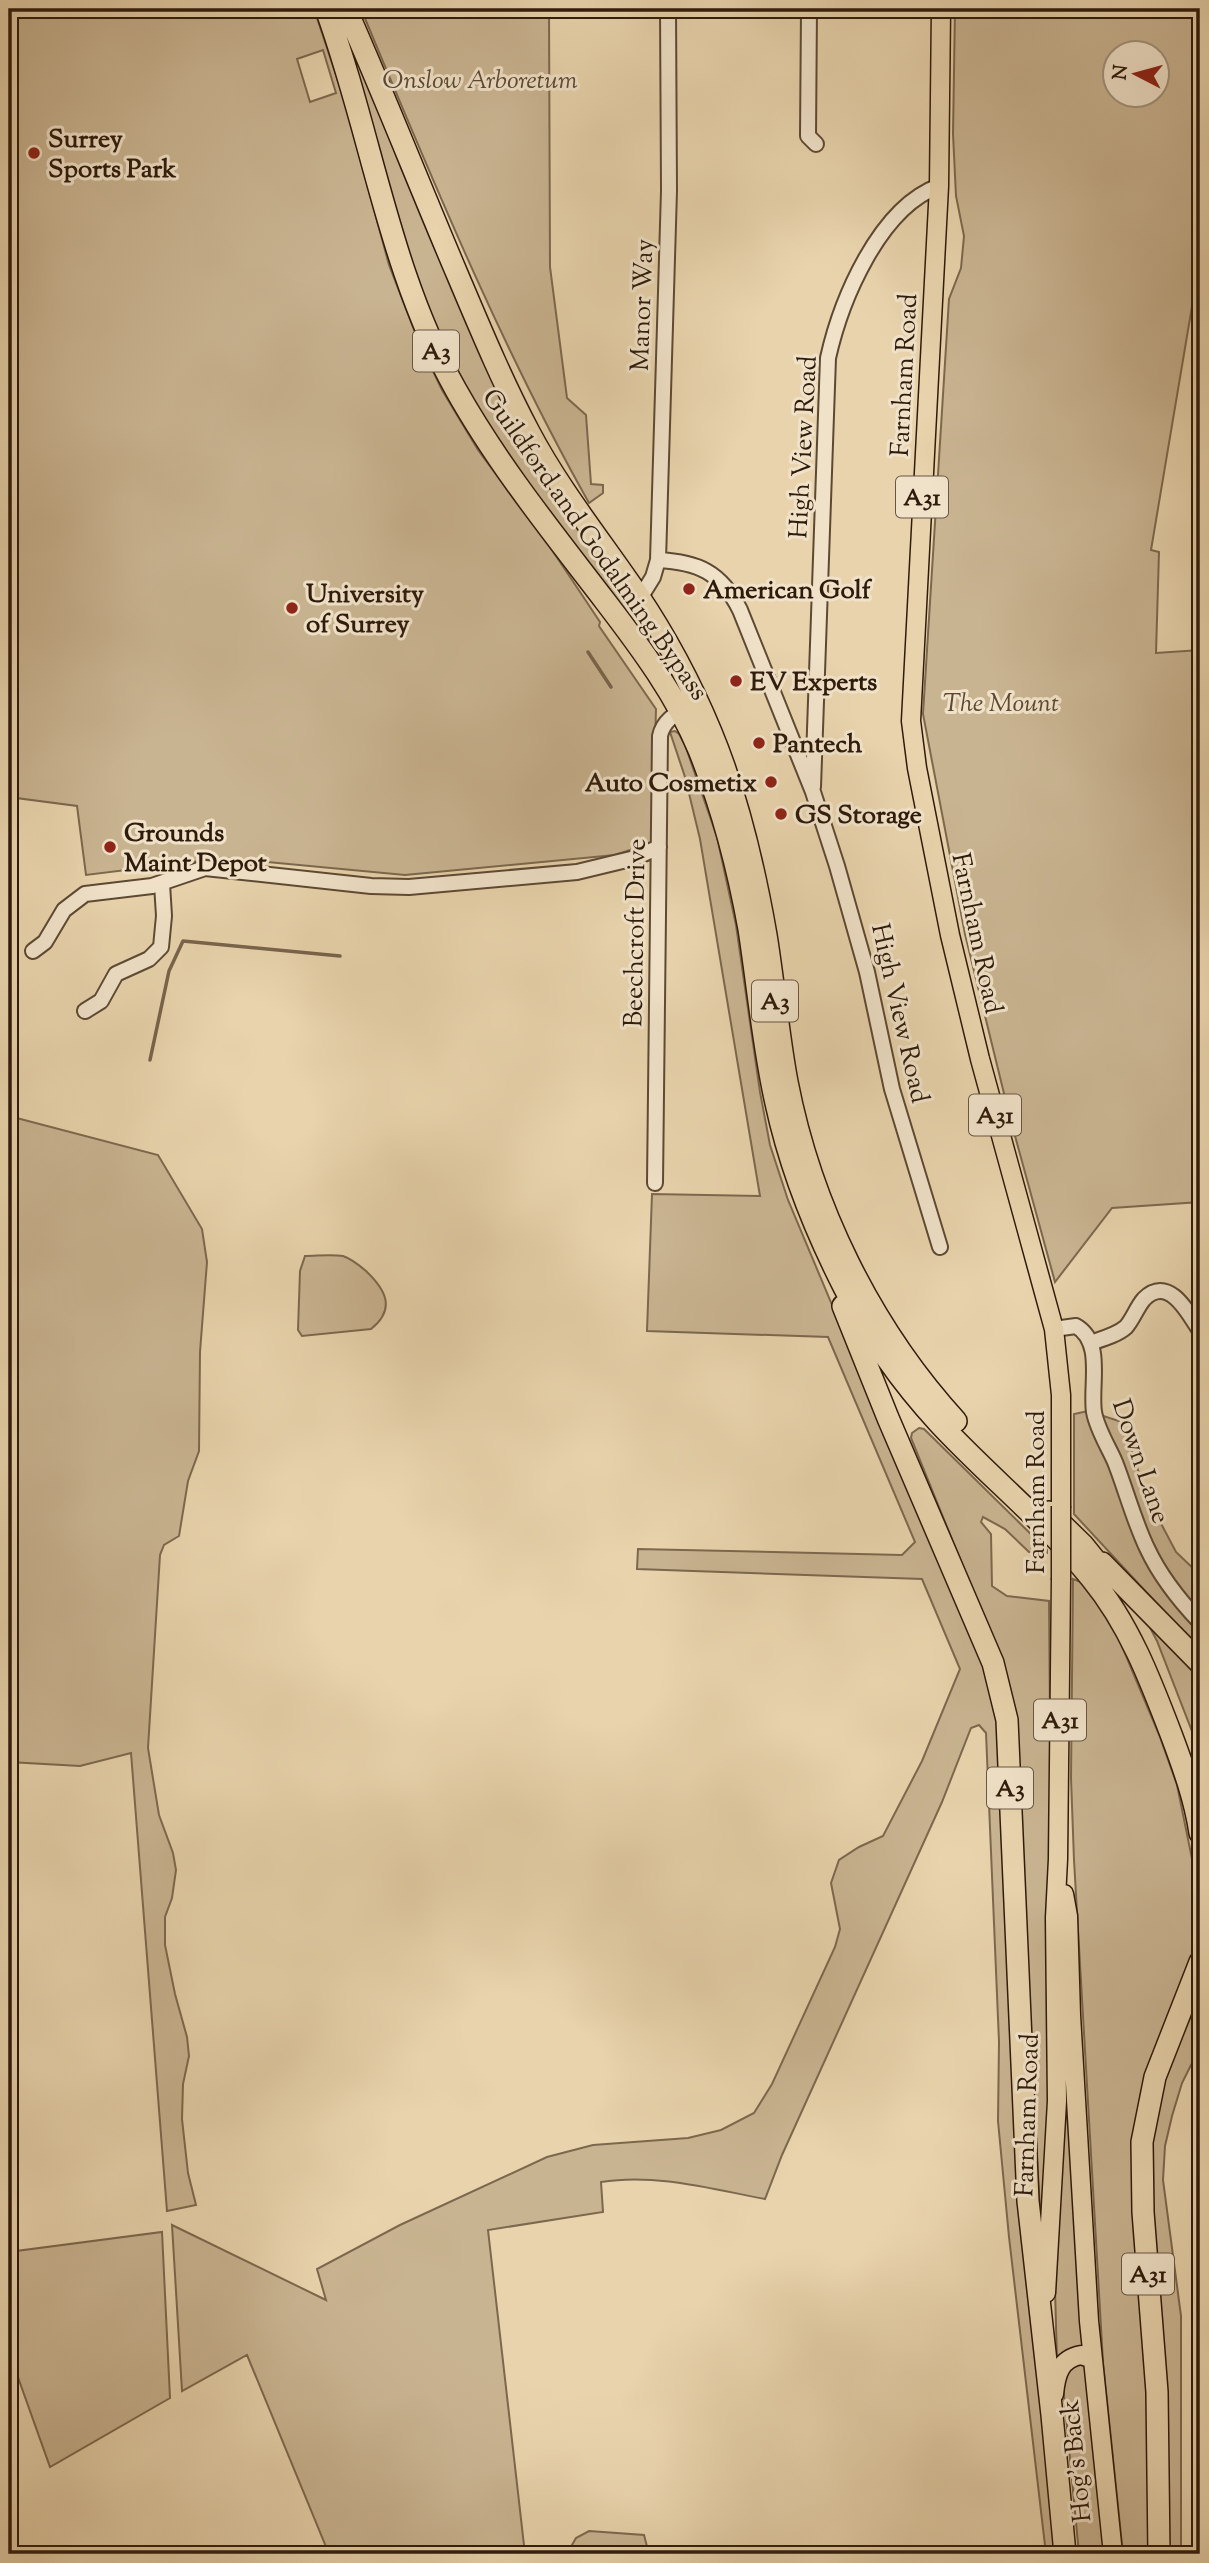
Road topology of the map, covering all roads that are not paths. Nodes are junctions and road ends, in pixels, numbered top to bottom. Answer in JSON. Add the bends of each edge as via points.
{"nodes":[{"id":1,"x":326,"y":9,"type":"edge"},
{"id":2,"x":346,"y":9,"type":"edge"},
{"id":3,"x":668,"y":9,"type":"edge"},
{"id":4,"x":809,"y":9,"type":"edge"},
{"id":5,"x":942,"y":9,"type":"edge"},
{"id":6,"x":816,"y":144,"type":"dead end"},
{"id":7,"x":939,"y":186,"type":"junction"},
{"id":8,"x":657,"y":560,"type":"junction"},
{"id":9,"x":640,"y":598,"type":"junction"},
{"id":10,"x":689,"y":707,"type":"junction"},
{"id":11,"x":814,"y":743,"type":"junction"},
{"id":12,"x":794,"y":746,"type":"junction"},
{"id":13,"x":813,"y":792,"type":"junction"},
{"id":14,"x":659,"y":847,"type":"junction"},
{"id":15,"x":162,"y":884,"type":"junction"},
{"id":16,"x":33,"y":951,"type":"dead end"},
{"id":17,"x":86,"y":1011,"type":"dead end"},
{"id":18,"x":655,"y":1183,"type":"dead end"},
{"id":19,"x":820,"y":1238,"type":"junction"},
{"id":20,"x":940,"y":1247,"type":"dead end"},
{"id":21,"x":1054,"y":1329,"type":"junction"},
{"id":22,"x":1200,"y":1331,"type":"edge"},
{"id":23,"x":1090,"y":1343,"type":"junction"},
{"id":24,"x":1083,"y":1545,"type":"junction"},
{"id":25,"x":1200,"y":1622,"type":"edge"},
{"id":26,"x":1200,"y":1663,"type":"edge"},
{"id":27,"x":1200,"y":1777,"type":"edge"},
{"id":28,"x":1200,"y":1833,"type":"edge"},
{"id":29,"x":1058,"y":1859,"type":"junction"},
{"id":30,"x":1200,"y":1962,"type":"edge"},
{"id":31,"x":1093,"y":2362,"type":"junction"},
{"id":32,"x":1048,"y":2373,"type":"junction"},
{"id":33,"x":1052,"y":2415,"type":"junction"},
{"id":34,"x":1065,"y":2554,"type":"edge"},
{"id":35,"x":1113,"y":2554,"type":"edge"},
{"id":36,"x":1159,"y":2554,"type":"edge"}],
"edges":[{"from":1,"to":10,"type":"highway","name":"Guildford and Godalming Bypass","number":"A3","via":[[408,284],[449,377],[500,460]]},
{"from":2,"to":9,"type":"highway","name":"Guildford and Godalming Bypass","number":"A3","via":[[512,399],[554,474]]},
{"from":3,"to":8,"type":"street","name":"Manor Way","via":[[669,191]]},
{"from":4,"to":6,"type":"street","via":[[808,136]]},
{"from":5,"to":7,"type":"main road","name":"Farnham Road","number":"A31"},
{"from":7,"to":11,"type":"street","name":"High View Road","via":[[916,198],[878,240],[852,286],[828,358]]},
{"from":7,"to":21,"type":"main road","name":"Farnham Road","number":"A31","via":[[911,721],[950,936]]},
{"from":8,"to":9,"type":"street","name":"Manor Way"},
{"from":8,"to":12,"type":"street","name":"High View Road","via":[[700,567],[724,583]]},
{"from":9,"to":10,"type":"highway","name":"Guildford and Godalming Bypass","number":"A3","via":[[669,647]]},
{"from":10,"to":14,"type":"street","name":"Beechcroft Drive","via":[[667,721],[660,736]]},
{"from":10,"to":19,"type":"highway","name":"Guildford and Godalming Bypass","number":"A3","via":[[727,833],[748,925],[776,1106],[802,1196]]},
{"from":10,"to":24,"type":"highway","name":"Guildford and Godalming Bypass","number":"A3","via":[[724,765],[750,854],[787,1081],[806,1158],[827,1216],[882,1320],[936,1396],[986,1452]]},
{"from":11,"to":12,"type":"street"},
{"from":11,"to":13,"type":"street","name":"High View Road"},
{"from":12,"to":13,"type":"street","name":"High View Road"},
{"from":13,"to":20,"type":"street","name":"High View Road","via":[[853,919],[892,1089]]},
{"from":14,"to":15,"type":"street","via":[[578,872],[409,887],[211,868]]},
{"from":14,"to":18,"type":"street","name":"Beechcroft Drive"},
{"from":15,"to":16,"type":"street","via":[[85,894],[64,910],[45,942]]},
{"from":15,"to":17,"type":"street","via":[[161,947],[149,959],[116,974],[101,1001]]},
{"from":19,"to":28,"type":"highway","name":"Guildford and Godalming Bypass","number":"A3","via":[[855,1307],[918,1398],[1074,1557],[1111,1604],[1164,1714]]},
{"from":19,"to":32,"type":"highway","number":"A3","via":[[873,1381],[993,1663],[1005,1710],[1028,2201]]},
{"from":21,"to":23,"type":"street","via":[[1076,1326]]},
{"from":21,"to":29,"type":"main road","name":"Farnham Road","number":"A31","bridge":true,"via":[[1061,1395]]},
{"from":22,"to":23,"type":"street","via":[[1182,1303],[1162,1290],[1142,1301],[1126,1326]]},
{"from":23,"to":25,"type":"street","name":"Down Lane","via":[[1096,1420],[1139,1530],[1162,1576]]},
{"from":24,"to":26,"type":"highway"},
{"from":24,"to":27,"type":"highway","name":"Guildford and Godalming Bypass","number":"A3","via":[[1145,1635]]},
{"from":29,"to":31,"type":"main road","name":"Farnham Road","number":"A31","via":[[1068,1916]]},
{"from":29,"to":32,"type":"main road","name":"Farnham Road","number":"A31","via":[[1057,2101],[1046,2276]]},
{"from":30,"to":36,"type":"highway","number":"A31","via":[[1151,2090],[1143,2131],[1141,2164],[1157,2392]]},
{"from":31,"to":33,"type":"main road","number":"A31","via":[[1078,2355],[1059,2368]]},
{"from":31,"to":35,"type":"main road","name":"Hog's Back","number":"A31"},
{"from":32,"to":33,"type":"highway","name":"Hog's Back","number":"A31"},
{"from":33,"to":34,"type":"highway","name":"Hog's Back","number":"A31"}]}
